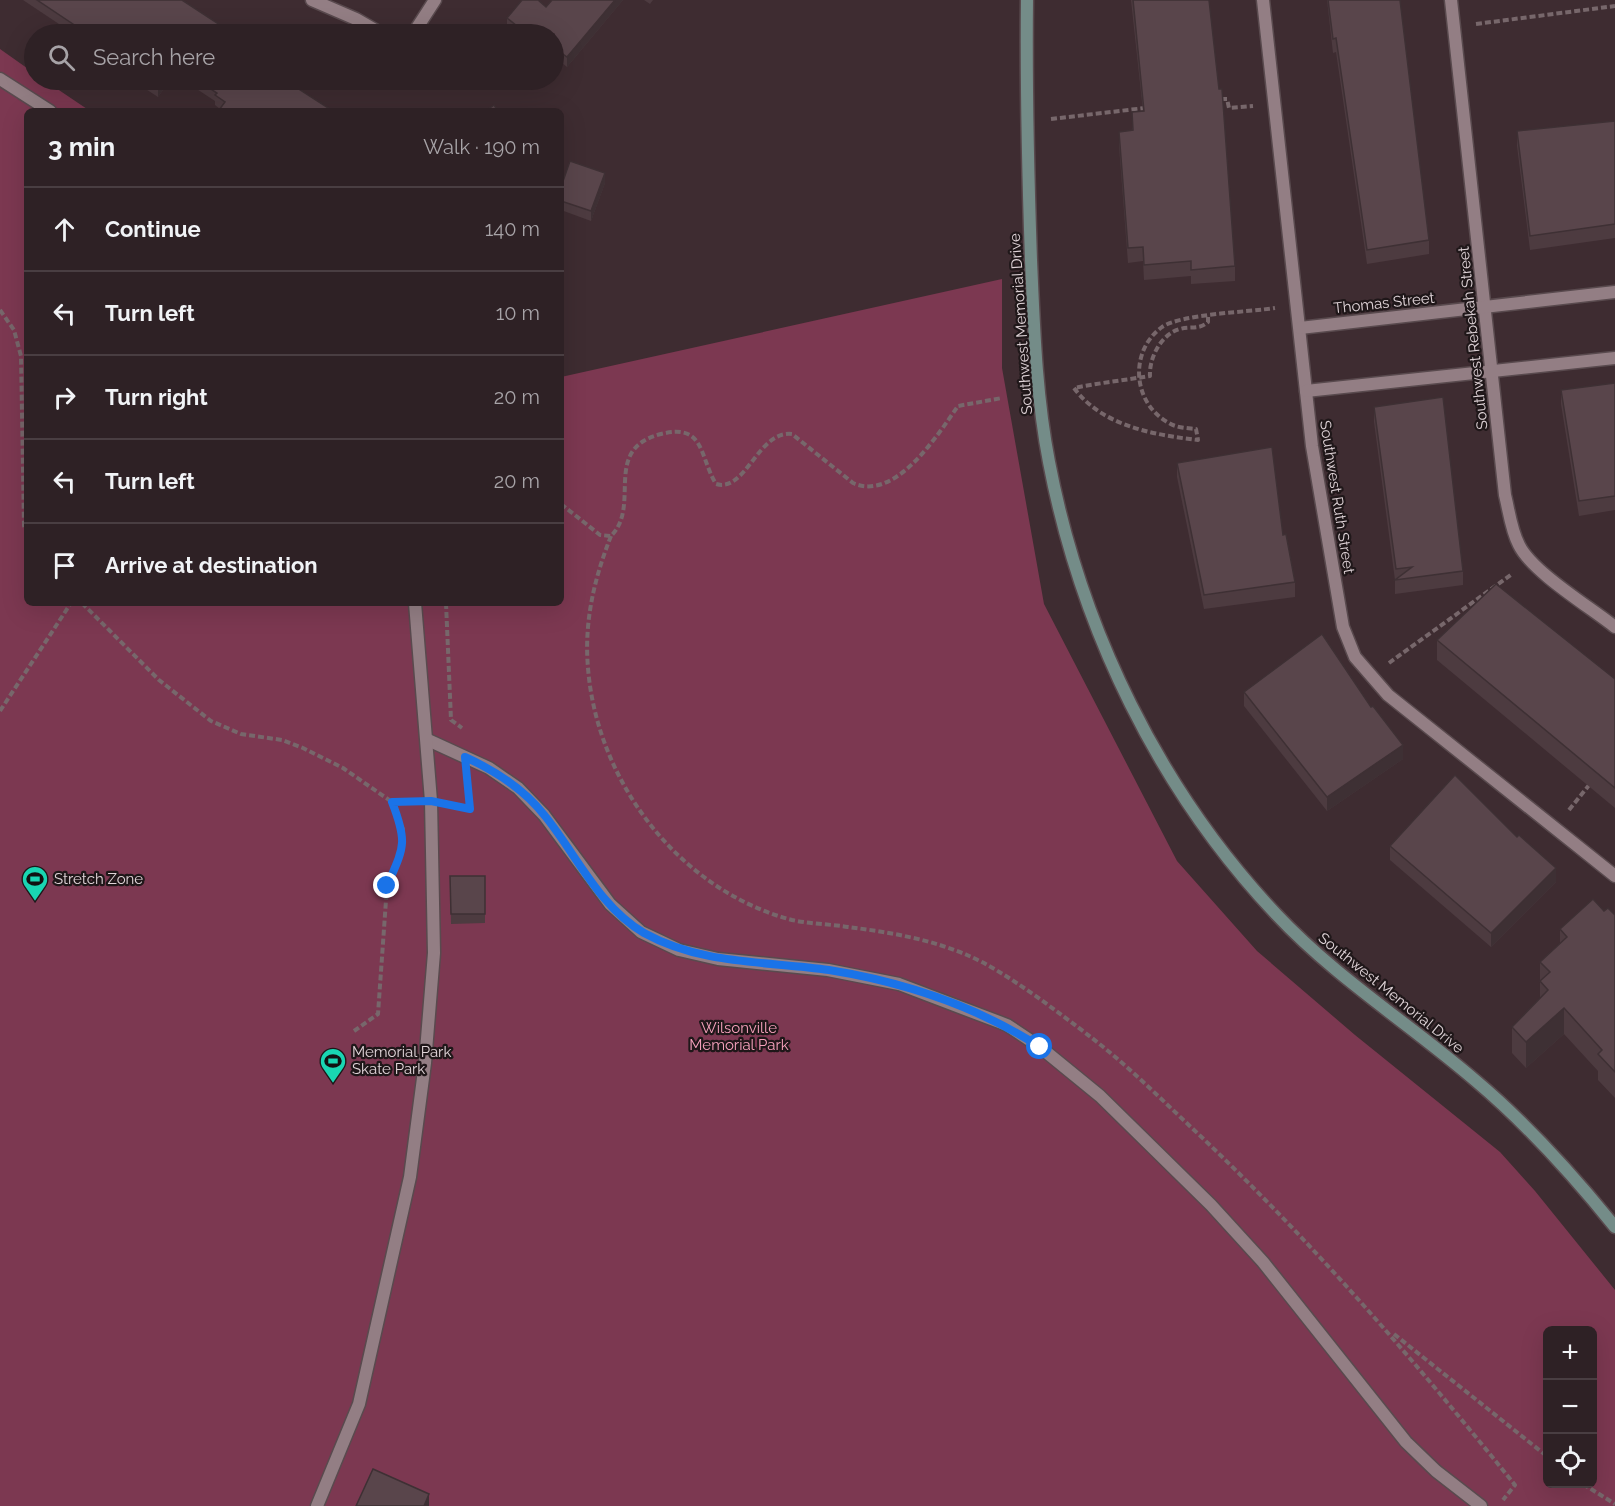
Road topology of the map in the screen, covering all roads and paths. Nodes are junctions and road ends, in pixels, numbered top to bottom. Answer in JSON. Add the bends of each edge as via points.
{"nodes":[{"id":1,"x":312,"y":0,"type":"edge"},
{"id":2,"x":435,"y":0,"type":"edge"},
{"id":3,"x":1027,"y":0,"type":"edge"},
{"id":4,"x":1263,"y":0,"type":"edge"},
{"id":5,"x":1451,"y":0,"type":"edge"},
{"id":6,"x":1615,"y":6,"type":"edge"},
{"id":7,"x":365,"y":24,"type":"edge"},
{"id":8,"x":419,"y":24,"type":"edge"},
{"id":9,"x":1454,"y":26,"type":"junction"},
{"id":10,"x":0,"y":79,"type":"edge"},
{"id":11,"x":1215,"y":100,"type":"edge"},
{"id":12,"x":1275,"y":103,"type":"junction"},
{"id":13,"x":1156,"y":107,"type":"edge"},
{"id":14,"x":45,"y":108,"type":"edge"},
{"id":15,"x":1026,"y":122,"type":"junction"},
{"id":16,"x":1615,"y":292,"type":"edge"},
{"id":17,"x":1485,"y":307,"type":"junction"},
{"id":18,"x":1276,"y":308,"type":"dead end"},
{"id":19,"x":0,"y":310,"type":"edge"},
{"id":20,"x":1208,"y":317,"type":"junction"},
{"id":21,"x":1300,"y":328,"type":"junction"},
{"id":22,"x":1615,"y":358,"type":"edge"},
{"id":23,"x":1492,"y":371,"type":"junction"},
{"id":24,"x":1138,"y":378,"type":"junction"},
{"id":25,"x":1306,"y":391,"type":"junction"},
{"id":26,"x":1002,"y":398,"type":"dead end"},
{"id":27,"x":564,"y":506,"type":"edge"},
{"id":28,"x":24,"y":526,"type":"edge"},
{"id":29,"x":611,"y":536,"type":"junction"},
{"id":30,"x":1530,"y":561,"type":"junction"},
{"id":31,"x":69,"y":606,"type":"edge"},
{"id":32,"x":85,"y":606,"type":"edge"},
{"id":33,"x":415,"y":606,"type":"edge"},
{"id":34,"x":446,"y":606,"type":"edge"},
{"id":35,"x":1615,"y":627,"type":"edge"},
{"id":36,"x":1370,"y":677,"type":"junction"},
{"id":37,"x":0,"y":711,"type":"edge"},
{"id":38,"x":428,"y":740,"type":"junction"},
{"id":39,"x":465,"y":757,"type":"junction"},
{"id":40,"x":1593,"y":780,"type":"edge"},
{"id":41,"x":431,"y":801,"type":"junction"},
{"id":42,"x":392,"y":802,"type":"junction"},
{"id":43,"x":1556,"y":826,"type":"junction"},
{"id":44,"x":1615,"y":876,"type":"edge"},
{"id":45,"x":354,"y":1031,"type":"dead end"},
{"id":46,"x":1615,"y":1227,"type":"edge"},
{"id":47,"x":1386,"y":1328,"type":"junction"},
{"id":48,"x":1543,"y":1454,"type":"edge"},
{"id":49,"x":1589,"y":1488,"type":"edge"},
{"id":50,"x":1615,"y":1504,"type":"edge"},
{"id":51,"x":317,"y":1506,"type":"edge"},
{"id":52,"x":1481,"y":1506,"type":"edge"},
{"id":53,"x":1498,"y":1506,"type":"edge"}],
"edges":[{"from":1,"to":7,"type":"street"},
{"from":2,"to":8,"type":"street"},
{"from":3,"to":15,"type":"street","name":"Southwest Memorial Drive"},
{"from":4,"to":12,"type":"street","name":"Southwest Ruth Street"},
{"from":5,"to":9,"type":"street","name":"Southwest Rebekah Street"},
{"from":6,"to":9,"type":"path"},
{"from":9,"to":17,"type":"street","name":"Southwest Rebekah Street"},
{"from":10,"to":14,"type":"street"},
{"from":11,"to":12,"type":"path","via":[[1227,99],[1229,108]]},
{"from":12,"to":21,"type":"street","name":"Southwest Ruth Street"},
{"from":13,"to":15,"type":"path"},
{"from":15,"to":46,"type":"street","name":"Southwest Memorial Drive","via":[[1038,393],[1049,463],[1072,556],[1094,622],[1140,721],[1221,849],[1276,914],[1340,975],[1473,1078],[1514,1115]]},
{"from":16,"to":17,"type":"street","name":"Thomas Street"},
{"from":17,"to":21,"type":"street","name":"Thomas Street"},
{"from":17,"to":23,"type":"street","name":"Southwest Rebekah Street"},
{"from":18,"to":20,"type":"path"},
{"from":19,"to":28,"type":"path","via":[[14,330],[21,356]]},
{"from":20,"to":24,"type":"path","via":[[1177,320],[1162,327],[1150,339]]},
{"from":20,"to":24,"type":"path","via":[[1202,328],[1179,329],[1168,336],[1151,361],[1150,376]]},
{"from":21,"to":25,"type":"street","name":"Southwest Ruth Street"},
{"from":22,"to":23,"type":"street"},
{"from":23,"to":25,"type":"street"},
{"from":23,"to":30,"type":"street","name":"Southwest Rebekah Street","via":[[1505,495],[1513,530]]},
{"from":24,"to":24,"type":"path","via":[[1074,388],[1084,402],[1131,427],[1159,436],[1198,440],[1196,429],[1175,426],[1157,414],[1146,402]]},
{"from":25,"to":36,"type":"street","name":"Southwest Ruth Street","via":[[1344,627],[1355,657]]},
{"from":26,"to":29,"type":"path","via":[[958,406],[915,461],[882,486],[861,487],[853,483],[792,434],[782,433],[772,439],[733,482],[724,486],[716,484],[698,439],[687,432],[647,438],[635,447],[627,461],[620,527]]},
{"from":27,"to":29,"type":"path","via":[[600,535]]},
{"from":29,"to":47,"type":"path","via":[[590,603],[588,668],[592,699],[611,760],[643,816],[663,841],[699,872],[754,905],[793,920],[874,930],[969,956],[1053,1009],[1131,1071],[1251,1184]]},
{"from":30,"to":35,"type":"street","name":"Southwest Rebekah Street"},
{"from":30,"to":36,"type":"path"},
{"from":31,"to":37,"type":"path"},
{"from":32,"to":42,"type":"path","via":[[159,681],[211,721],[241,734],[282,740],[303,748],[343,768]]},
{"from":33,"to":38,"type":"street"},
{"from":34,"to":39,"type":"path","via":[[451,720],[465,731]]},
{"from":36,"to":43,"type":"street","name":"Southwest Ruth Street","via":[[1388,696]]},
{"from":38,"to":39,"type":"street"},
{"from":38,"to":41,"type":"street"},
{"from":39,"to":41,"type":"path","via":[[470,809]]},
{"from":39,"to":52,"type":"street","via":[[518,788],[544,815],[610,904],[642,932],[679,950],[718,959],[828,970],[899,984],[1007,1025],[1040,1047],[1100,1096],[1211,1205],[1263,1262],[1406,1442],[1443,1478]]},
{"from":40,"to":43,"type":"path"},
{"from":41,"to":42,"type":"path"},
{"from":41,"to":51,"type":"street","via":[[434,953],[410,1177],[359,1404]]},
{"from":42,"to":45,"type":"path","via":[[403,830],[403,850],[387,886],[378,1014]]},
{"from":43,"to":44,"type":"street","name":"Southwest Ruth Street"},
{"from":47,"to":48,"type":"path"},
{"from":47,"to":53,"type":"path","via":[[1515,1485]]},
{"from":49,"to":50,"type":"path"}]}
